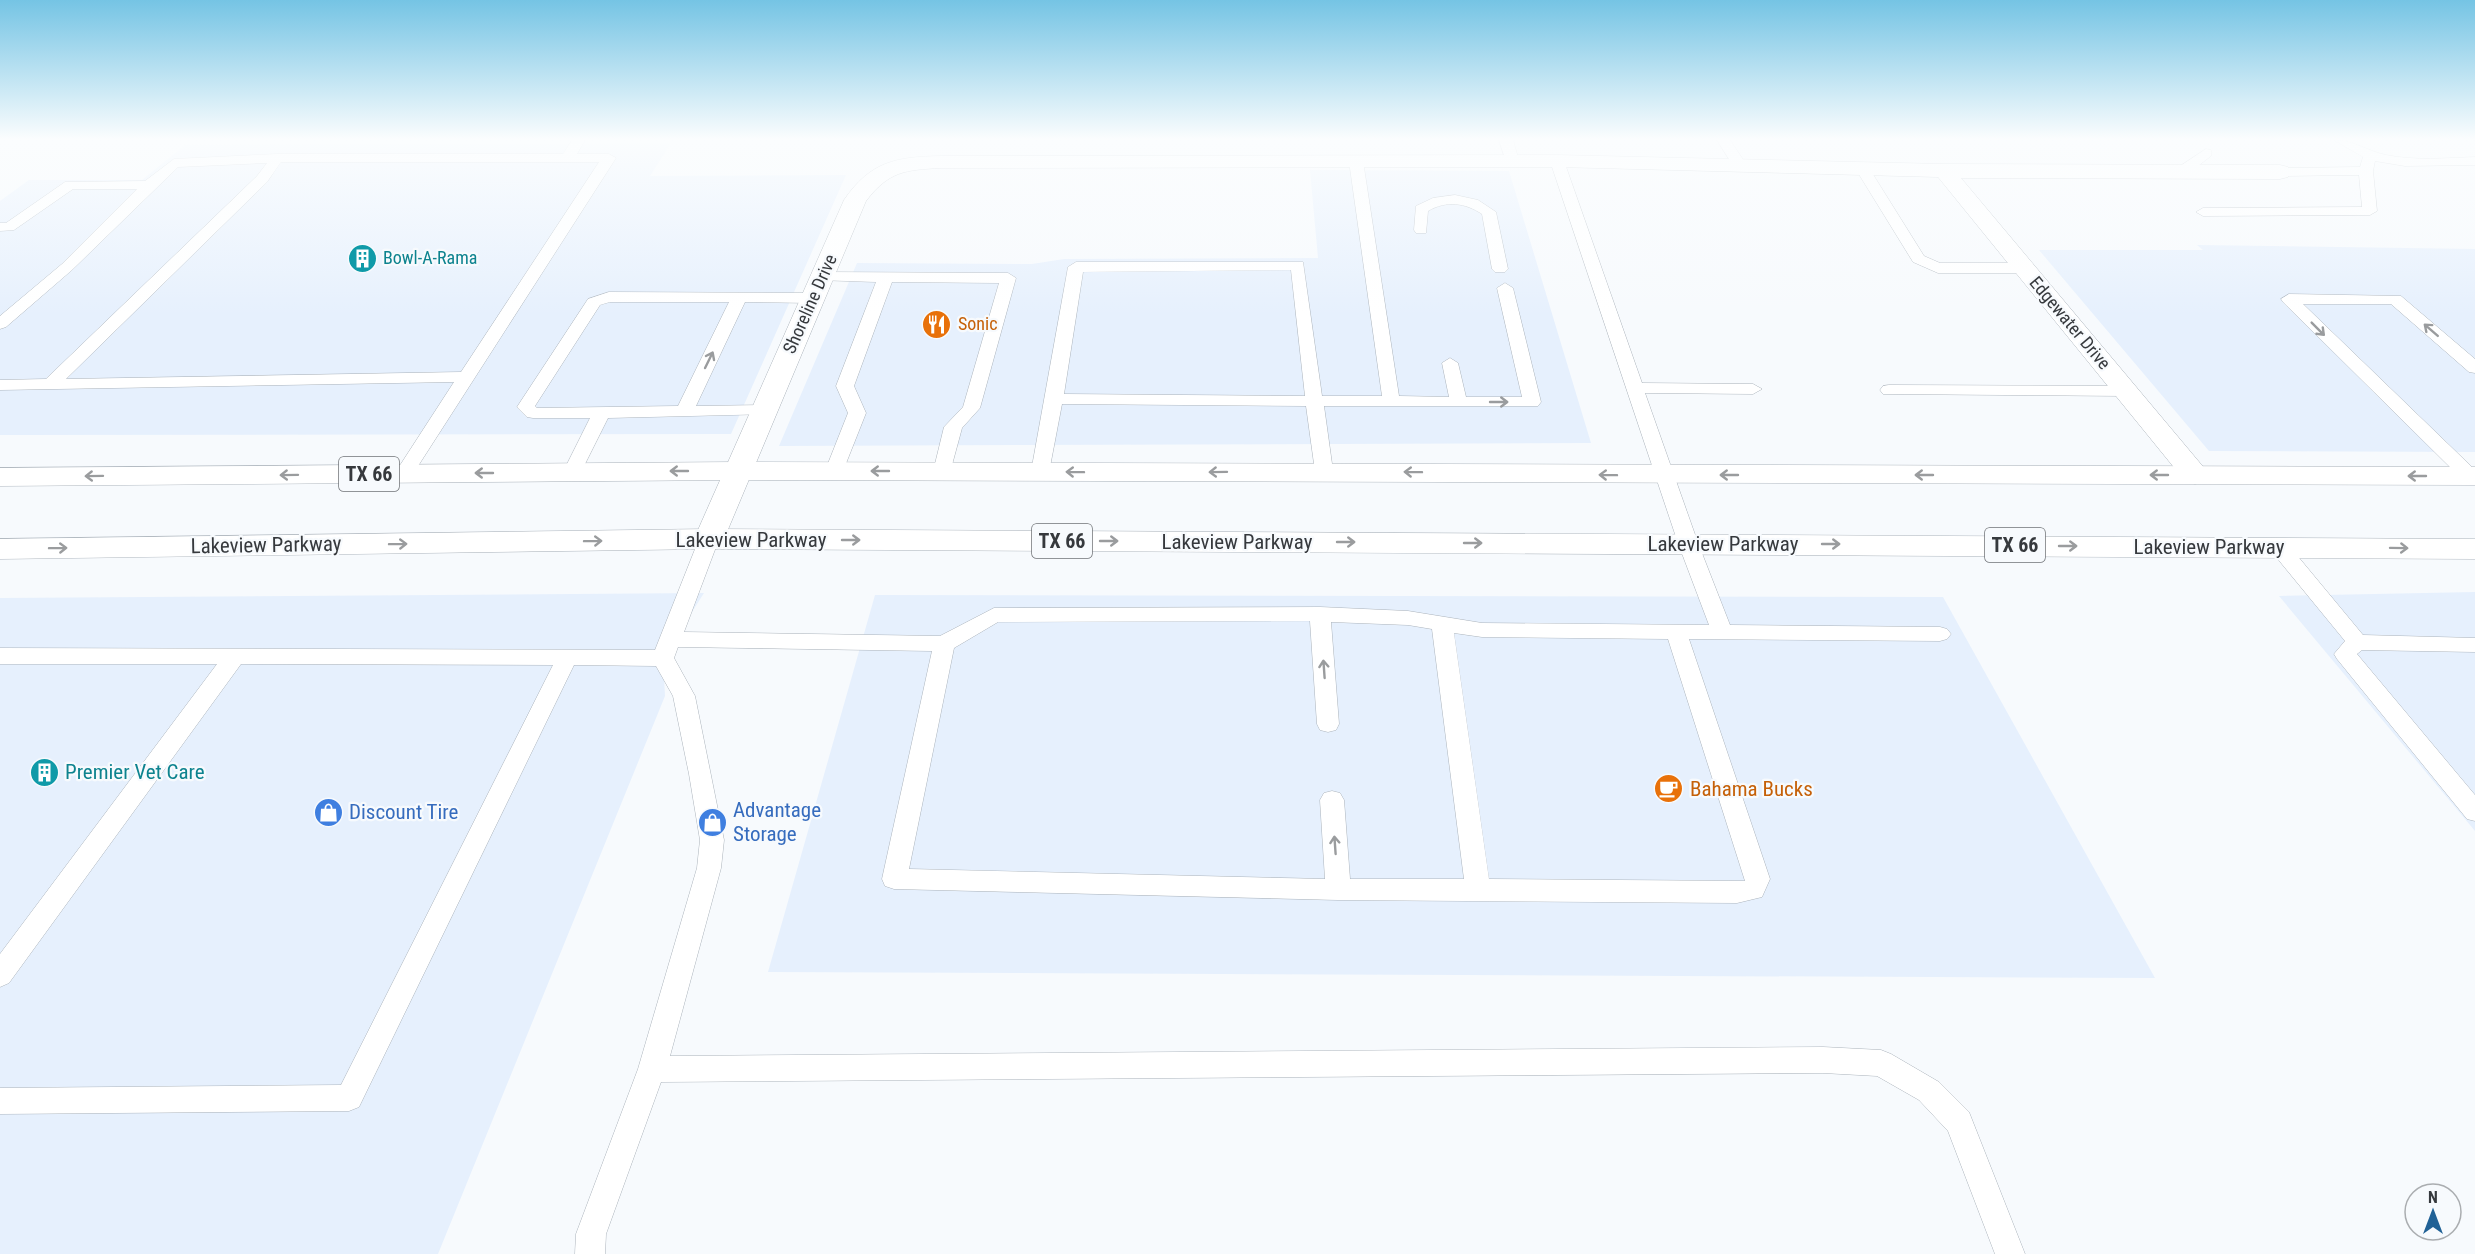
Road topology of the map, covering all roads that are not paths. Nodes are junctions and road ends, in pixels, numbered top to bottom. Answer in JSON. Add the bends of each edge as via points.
{"nodes":[{"id":1,"x":50,"y":199,"type":"edge"},
{"id":2,"x":136,"y":199,"type":"edge"},
{"id":3,"x":242,"y":199,"type":"edge"},
{"id":4,"x":583,"y":199,"type":"edge"},
{"id":5,"x":856,"y":199,"type":"edge"},
{"id":6,"x":1361,"y":199,"type":"edge"},
{"id":7,"x":1570,"y":199,"type":"edge"},
{"id":8,"x":1881,"y":199,"type":"edge"},
{"id":9,"x":1967,"y":199,"type":"edge"},
{"id":10,"x":2369,"y":199,"type":"edge"},
{"id":11,"x":2202,"y":213,"type":"dead end"},
{"id":12,"x":3,"y":230,"type":"edge"},
{"id":13,"x":1421,"y":231,"type":"dead end"},
{"id":14,"x":2025,"y":268,"type":"junction"},
{"id":15,"x":1500,"y":269,"type":"dead end"},
{"id":16,"x":822,"y":277,"type":"junction"},
{"id":17,"x":886,"y":277,"type":"junction"},
{"id":18,"x":1505,"y":288,"type":"dead end"},
{"id":19,"x":739,"y":298,"type":"junction"},
{"id":20,"x":812,"y":298,"type":"junction"},
{"id":21,"x":0,"y":324,"type":"edge"},
{"id":22,"x":1450,"y":363,"type":"dead end"},
{"id":23,"x":2475,"y":368,"type":"edge"},
{"id":24,"x":466,"y":377,"type":"junction"},
{"id":25,"x":51,"y":384,"type":"junction"},
{"id":26,"x":0,"y":385,"type":"edge"},
{"id":27,"x":1635,"y":388,"type":"junction"},
{"id":28,"x":1753,"y":389,"type":"dead end"},
{"id":29,"x":1889,"y":390,"type":"dead end"},
{"id":30,"x":2127,"y":392,"type":"junction"},
{"id":31,"x":1054,"y":399,"type":"junction"},
{"id":32,"x":1314,"y":401,"type":"junction"},
{"id":33,"x":1391,"y":401,"type":"junction"},
{"id":34,"x":1459,"y":402,"type":"junction"},
{"id":35,"x":764,"y":410,"type":"junction"},
{"id":36,"x":602,"y":412,"type":"junction"},
{"id":37,"x":684,"y":412,"type":"junction"},
{"id":38,"x":737,"y":471,"type":"junction"},
{"id":39,"x":834,"y":471,"type":"junction"},
{"id":40,"x":1324,"y":471,"type":"junction"},
{"id":41,"x":572,"y":472,"type":"junction"},
{"id":42,"x":942,"y":472,"type":"junction"},
{"id":43,"x":1040,"y":472,"type":"junction"},
{"id":44,"x":404,"y":473,"type":"junction"},
{"id":45,"x":2195,"y":475,"type":"junction"},
{"id":46,"x":1666,"y":476,"type":"junction"},
{"id":47,"x":2472,"y":476,"type":"edge"},
{"id":48,"x":0,"y":477,"type":"edge"},
{"id":49,"x":709,"y":539,"type":"junction"},
{"id":50,"x":1688,"y":543,"type":"junction"},
{"id":51,"x":2279,"y":547,"type":"junction"},
{"id":52,"x":0,"y":549,"type":"edge"},
{"id":53,"x":2475,"y":549,"type":"edge"},
{"id":54,"x":1320,"y":614,"type":"junction"},
{"id":55,"x":1442,"y":624,"type":"junction"},
{"id":56,"x":1676,"y":631,"type":"junction"},
{"id":57,"x":1722,"y":631,"type":"junction"},
{"id":58,"x":1940,"y":634,"type":"dead end"},
{"id":59,"x":2357,"y":642,"type":"junction"},
{"id":60,"x":944,"y":644,"type":"junction"},
{"id":61,"x":2475,"y":645,"type":"edge"},
{"id":62,"x":667,"y":648,"type":"junction"},
{"id":63,"x":236,"y":655,"type":"junction"},
{"id":64,"x":0,"y":656,"type":"edge"},
{"id":65,"x":567,"y":658,"type":"junction"},
{"id":66,"x":1328,"y":724,"type":"dead end"},
{"id":67,"x":1332,"y":800,"type":"dead end"},
{"id":68,"x":2475,"y":812,"type":"edge"},
{"id":69,"x":1478,"y":889,"type":"junction"},
{"id":70,"x":1338,"y":890,"type":"junction"},
{"id":71,"x":0,"y":975,"type":"edge"},
{"id":72,"x":652,"y":1069,"type":"junction"},
{"id":73,"x":0,"y":1101,"type":"edge"},
{"id":74,"x":590,"y":1254,"type":"edge"},
{"id":75,"x":2010,"y":1254,"type":"edge"}],
"edges":[{"from":1,"to":12,"type":"lane"},
{"from":2,"to":21,"type":"lane","via":[[67,267]]},
{"from":3,"to":25,"type":"lane"},
{"from":4,"to":24,"type":"lane"},
{"from":5,"to":16,"type":"main road","name":"Shoreline Drive"},
{"from":6,"to":33,"type":"lane"},
{"from":7,"to":27,"type":"lane"},
{"from":8,"to":14,"type":"lane","via":[[1918,259],[1938,268]]},
{"from":9,"to":14,"type":"main road","name":"Edgewater Drive"},
{"from":10,"to":11,"type":"lane","via":[[2370,212]]},
{"from":13,"to":15,"type":"lane","via":[[1421,209],[1430,203],[1460,200],[1478,204],[1489,212]]},
{"from":14,"to":30,"type":"main road","name":"Edgewater Drive"},
{"from":16,"to":17,"type":"lane"},
{"from":16,"to":20,"type":"main road","name":"Shoreline Drive"},
{"from":17,"to":39,"type":"lane","via":[[845,386],[857,413]]},
{"from":17,"to":42,"type":"lane","via":[[1008,278],[971,408],[953,427]]},
{"from":34,"to":18,"type":"lane","one_way":true,"via":[[1532,402]]},
{"from":19,"to":20,"type":"lane"},
{"from":19,"to":36,"type":"lane","via":[[609,297],[594,302],[526,407],[533,412]]},
{"from":37,"to":19,"type":"lane","one_way":true},
{"from":20,"to":35,"type":"main road","name":"Shoreline Drive"},
{"from":22,"to":34,"type":"lane"},
{"from":23,"to":47,"type":"lane","one_way":true,"via":[[2395,299],[2289,299]]},
{"from":24,"to":25,"type":"lane"},
{"from":24,"to":44,"type":"lane"},
{"from":25,"to":26,"type":"lane"},
{"from":27,"to":28,"type":"lane"},
{"from":27,"to":46,"type":"lane"},
{"from":29,"to":30,"type":"lane"},
{"from":30,"to":45,"type":"main road","name":"Edgewater Drive"},
{"from":31,"to":32,"type":"lane"},
{"from":31,"to":32,"type":"lane","via":[[1076,267],[1298,265]]},
{"from":31,"to":43,"type":"lane"},
{"from":32,"to":33,"type":"lane"},
{"from":32,"to":40,"type":"lane"},
{"from":33,"to":34,"type":"lane"},
{"from":35,"to":37,"type":"lane"},
{"from":35,"to":38,"type":"main road","name":"Shoreline Drive"},
{"from":36,"to":37,"type":"lane"},
{"from":36,"to":41,"type":"lane"},
{"from":38,"to":39,"type":"main road","number":"TX 66"},
{"from":38,"to":41,"type":"main road","number":"TX 66","one_way":true},
{"from":38,"to":49,"type":"main road","name":"Shoreline Drive"},
{"from":42,"to":39,"type":"main road","number":"TX 66","one_way":true},
{"from":40,"to":43,"type":"main road","number":"TX 66","one_way":true},
{"from":46,"to":40,"type":"main road","number":"TX 66","one_way":true},
{"from":41,"to":44,"type":"main road","number":"TX 66","one_way":true},
{"from":42,"to":43,"type":"main road","number":"TX 66"},
{"from":44,"to":48,"type":"main road","number":"TX 66","one_way":true},
{"from":45,"to":46,"type":"main road","number":"TX 66","one_way":true},
{"from":47,"to":45,"type":"main road","number":"TX 66","one_way":true},
{"from":46,"to":50,"type":"lane"},
{"from":49,"to":50,"type":"main road","name":"Lakeview Parkway","number":"TX 66","one_way":true},
{"from":52,"to":49,"type":"main road","name":"Lakeview Parkway","number":"TX 66","one_way":true},
{"from":49,"to":62,"type":"lane"},
{"from":50,"to":51,"type":"main road","name":"Lakeview Parkway","number":"TX 66","one_way":true},
{"from":50,"to":57,"type":"lane"},
{"from":51,"to":53,"type":"main road","name":"Lakeview Parkway","number":"TX 66","one_way":true},
{"from":51,"to":59,"type":"lane"},
{"from":54,"to":55,"type":"lane"},
{"from":54,"to":60,"type":"lane","via":[[994,615]]},
{"from":66,"to":54,"type":"lane","one_way":true},
{"from":55,"to":56,"type":"lane","via":[[1482,630]]},
{"from":55,"to":69,"type":"lane"},
{"from":56,"to":57,"type":"lane"},
{"from":56,"to":69,"type":"lane","via":[[1758,879],[1754,890],[1737,893]]},
{"from":57,"to":58,"type":"lane"},
{"from":59,"to":61,"type":"lane"},
{"from":59,"to":68,"type":"lane","via":[[2345,654]]},
{"from":60,"to":62,"type":"lane"},
{"from":60,"to":70,"type":"lane","via":[[894,879]]},
{"from":62,"to":65,"type":"lane"},
{"from":62,"to":72,"type":"lane","via":[[684,696],[712,840],[703,895]]},
{"from":63,"to":64,"type":"lane"},
{"from":63,"to":65,"type":"lane"},
{"from":63,"to":71,"type":"lane"},
{"from":65,"to":73,"type":"lane","via":[[349,1098]]},
{"from":70,"to":67,"type":"lane","one_way":true},
{"from":69,"to":70,"type":"lane"},
{"from":72,"to":74,"type":"lane","via":[[591,1234]]},
{"from":72,"to":75,"type":"lane","via":[[1811,1060],[1881,1063],[1929,1091],[1959,1122]]}]}
